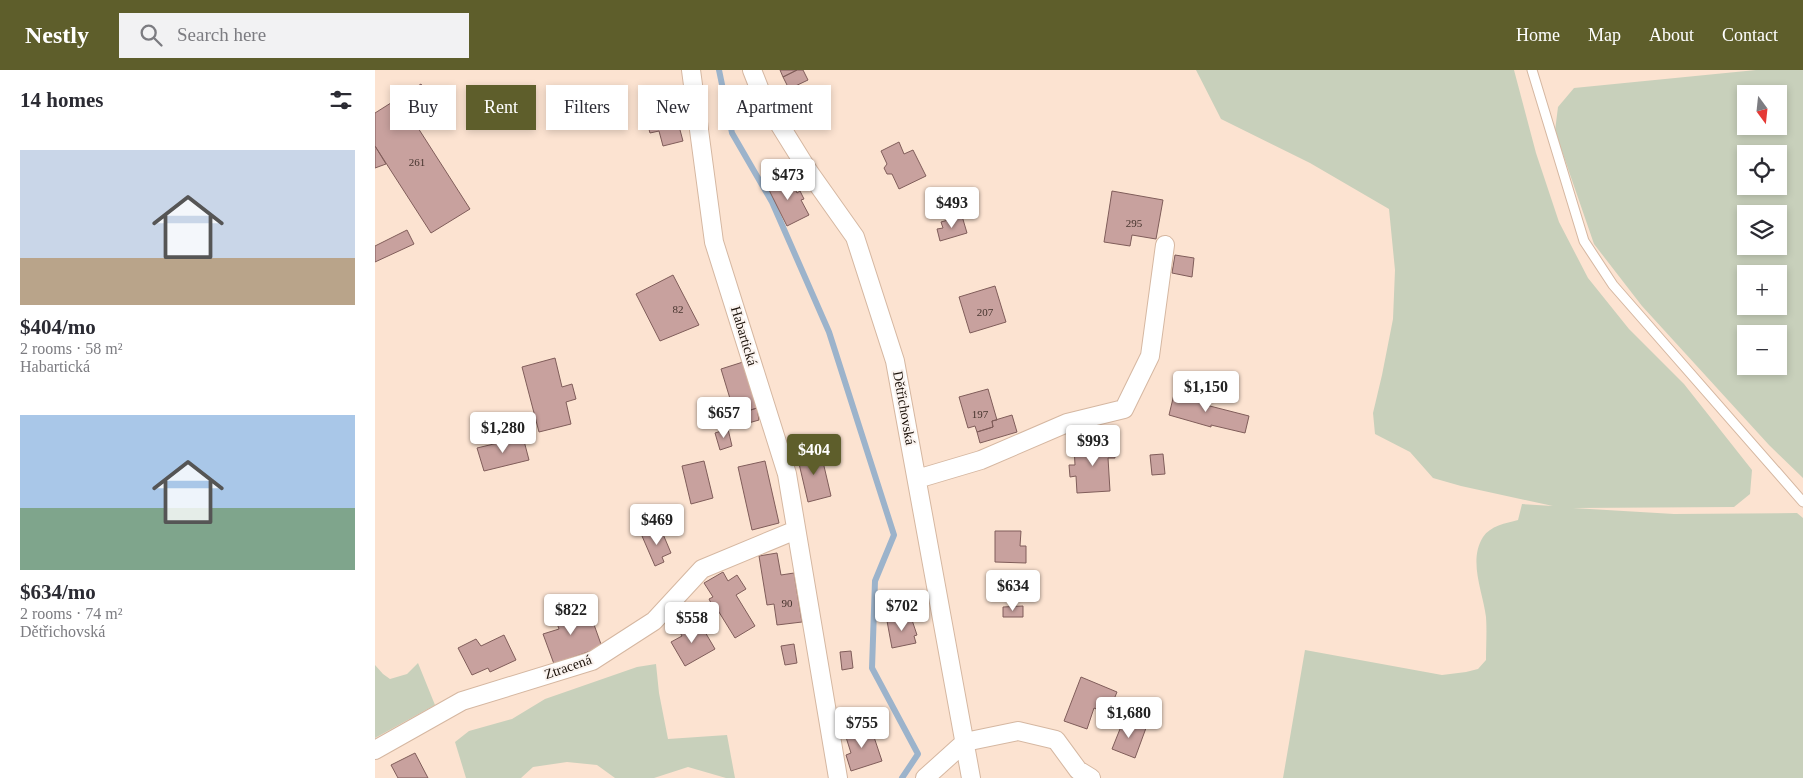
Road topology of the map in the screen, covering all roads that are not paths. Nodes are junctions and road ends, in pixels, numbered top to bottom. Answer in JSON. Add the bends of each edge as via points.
{"nodes":[{"id":1,"x":691,"y":70,"type":"edge"},
{"id":2,"x":751,"y":70,"type":"edge"},
{"id":3,"x":1532,"y":70,"type":"edge"},
{"id":4,"x":1165,"y":245,"type":"dead end"},
{"id":5,"x":917,"y":479,"type":"junction"},
{"id":6,"x":1803,"y":502,"type":"edge"},
{"id":7,"x":797,"y":530,"type":"junction"},
{"id":8,"x":965,"y":742,"type":"junction"},
{"id":9,"x":375,"y":750,"type":"edge"},
{"id":10,"x":838,"y":778,"type":"edge"},
{"id":11,"x":925,"y":778,"type":"edge"},
{"id":12,"x":971,"y":778,"type":"edge"},
{"id":13,"x":1091,"y":778,"type":"edge"}],
"edges":[{"from":1,"to":7,"type":"street","name":"Habartická","via":[[714,242],[787,474]]},
{"from":2,"to":5,"type":"street","name":"Dětřichovská","via":[[763,98],[809,172],[855,237],[895,361]]},
{"from":3,"to":6,"type":"lane","via":[[1584,241],[1613,285]]},
{"from":4,"to":5,"type":"street","via":[[1150,356],[1125,409],[1067,423],[981,460]]},
{"from":5,"to":8,"type":"street","name":"Dětřichovská"},
{"from":7,"to":9,"type":"street","name":"Ztracená","via":[[702,569],[654,621],[592,661],[462,700]]},
{"from":7,"to":10,"type":"street","name":"Habartická"},
{"from":8,"to":11,"type":"street"},
{"from":8,"to":12,"type":"street","name":"Dětřichovská"},
{"from":8,"to":13,"type":"street","via":[[1018,731],[1056,740],[1078,770]]}]}
